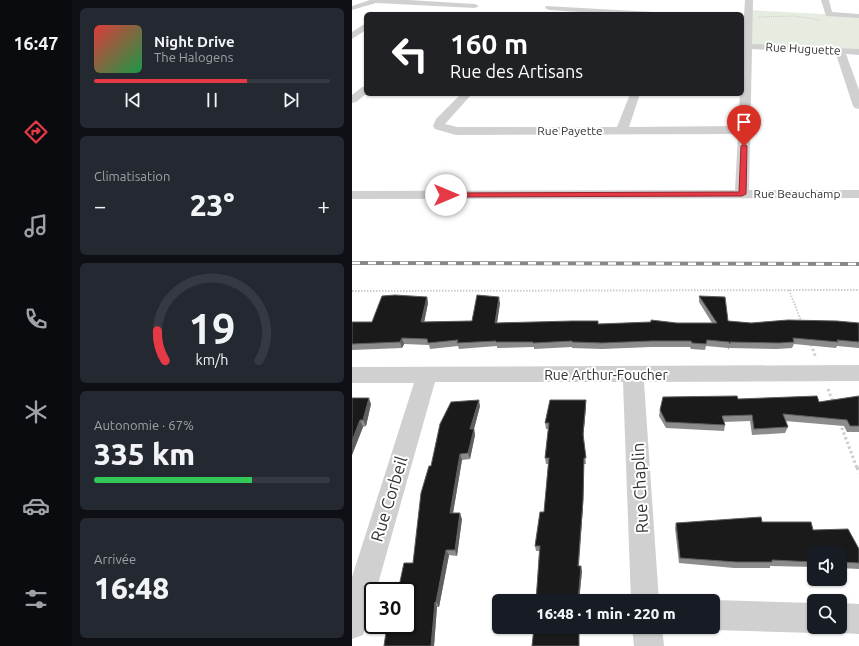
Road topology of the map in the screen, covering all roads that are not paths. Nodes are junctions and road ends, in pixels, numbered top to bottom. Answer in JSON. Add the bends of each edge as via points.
{"nodes":[{"id":1,"x":557,"y":0,"type":"edge"},
{"id":2,"x":749,"y":0,"type":"edge"},
{"id":3,"x":825,"y":0,"type":"edge"},
{"id":4,"x":352,"y":8,"type":"edge"},
{"id":5,"x":546,"y":11,"type":"edge"},
{"id":6,"x":468,"y":12,"type":"edge"},
{"id":7,"x":582,"y":12,"type":"edge"},
{"id":8,"x":859,"y":16,"type":"edge"},
{"id":9,"x":746,"y":18,"type":"edge"},
{"id":10,"x":364,"y":23,"type":"edge"},
{"id":11,"x":352,"y":36,"type":"edge"},
{"id":12,"x":747,"y":46,"type":"junction"},
{"id":13,"x":840,"y":51,"type":"junction"},
{"id":14,"x":859,"y":52,"type":"edge"},
{"id":15,"x":364,"y":91,"type":"edge"},
{"id":16,"x":465,"y":96,"type":"edge"},
{"id":17,"x":634,"y":96,"type":"edge"},
{"id":18,"x":352,"y":100,"type":"edge"},
{"id":19,"x":859,"y":106,"type":"edge"},
{"id":20,"x":744,"y":130,"type":"junction"},
{"id":21,"x":622,"y":131,"type":"junction"},
{"id":22,"x":742,"y":194,"type":"junction"},
{"id":23,"x":859,"y":194,"type":"edge"},
{"id":24,"x":352,"y":195,"type":"edge"},
{"id":25,"x":859,"y":373,"type":"edge"},
{"id":26,"x":352,"y":375,"type":"edge"},
{"id":27,"x":427,"y":375,"type":"junction"},
{"id":28,"x":633,"y":375,"type":"junction"},
{"id":29,"x":645,"y":594,"type":"edge"},
{"id":30,"x":720,"y":615,"type":"edge"},
{"id":31,"x":807,"y":618,"type":"edge"},
{"id":32,"x":847,"y":618,"type":"edge"},
{"id":33,"x":859,"y":619,"type":"edge"},
{"id":34,"x":352,"y":624,"type":"edge"},
{"id":35,"x":647,"y":634,"type":"edge"},
{"id":36,"x":648,"y":646,"type":"edge"}],
"edges":[{"from":1,"to":5,"type":"street"},
{"from":2,"to":9,"type":"street"},
{"from":3,"to":8,"type":"street","via":[[829,14]]},
{"from":4,"to":6,"type":"street","via":[[385,0],[478,4]]},
{"from":5,"to":7,"type":"street"},
{"from":9,"to":12,"type":"street"},
{"from":10,"to":11,"type":"street"},
{"from":12,"to":13,"type":"street","name":"Rue Huguette"},
{"from":12,"to":20,"type":"street"},
{"from":13,"to":14,"type":"street","name":"Rue Huguette"},
{"from":13,"to":19,"type":"street"},
{"from":15,"to":18,"type":"street"},
{"from":16,"to":21,"type":"street","name":"Rue Payette","via":[[439,126],[456,131]]},
{"from":17,"to":21,"type":"street"},
{"from":20,"to":21,"type":"street","name":"Rue Payette"},
{"from":20,"to":22,"type":"street"},
{"from":22,"to":23,"type":"street","name":"Rue Beauchamp"},
{"from":22,"to":24,"type":"street","name":"Rue Beauchamp"},
{"from":25,"to":28,"type":"street","name":"Rue Arthur-Foucher"},
{"from":26,"to":27,"type":"street","name":"Rue Arthur-Foucher"},
{"from":27,"to":28,"type":"street","name":"Rue Arthur-Foucher"},
{"from":27,"to":34,"type":"street","name":"Rue Corbeil"},
{"from":28,"to":29,"type":"street","name":"Rue Chaplin"},
{"from":30,"to":31,"type":"street"},
{"from":32,"to":33,"type":"street"},
{"from":35,"to":36,"type":"street"}]}
